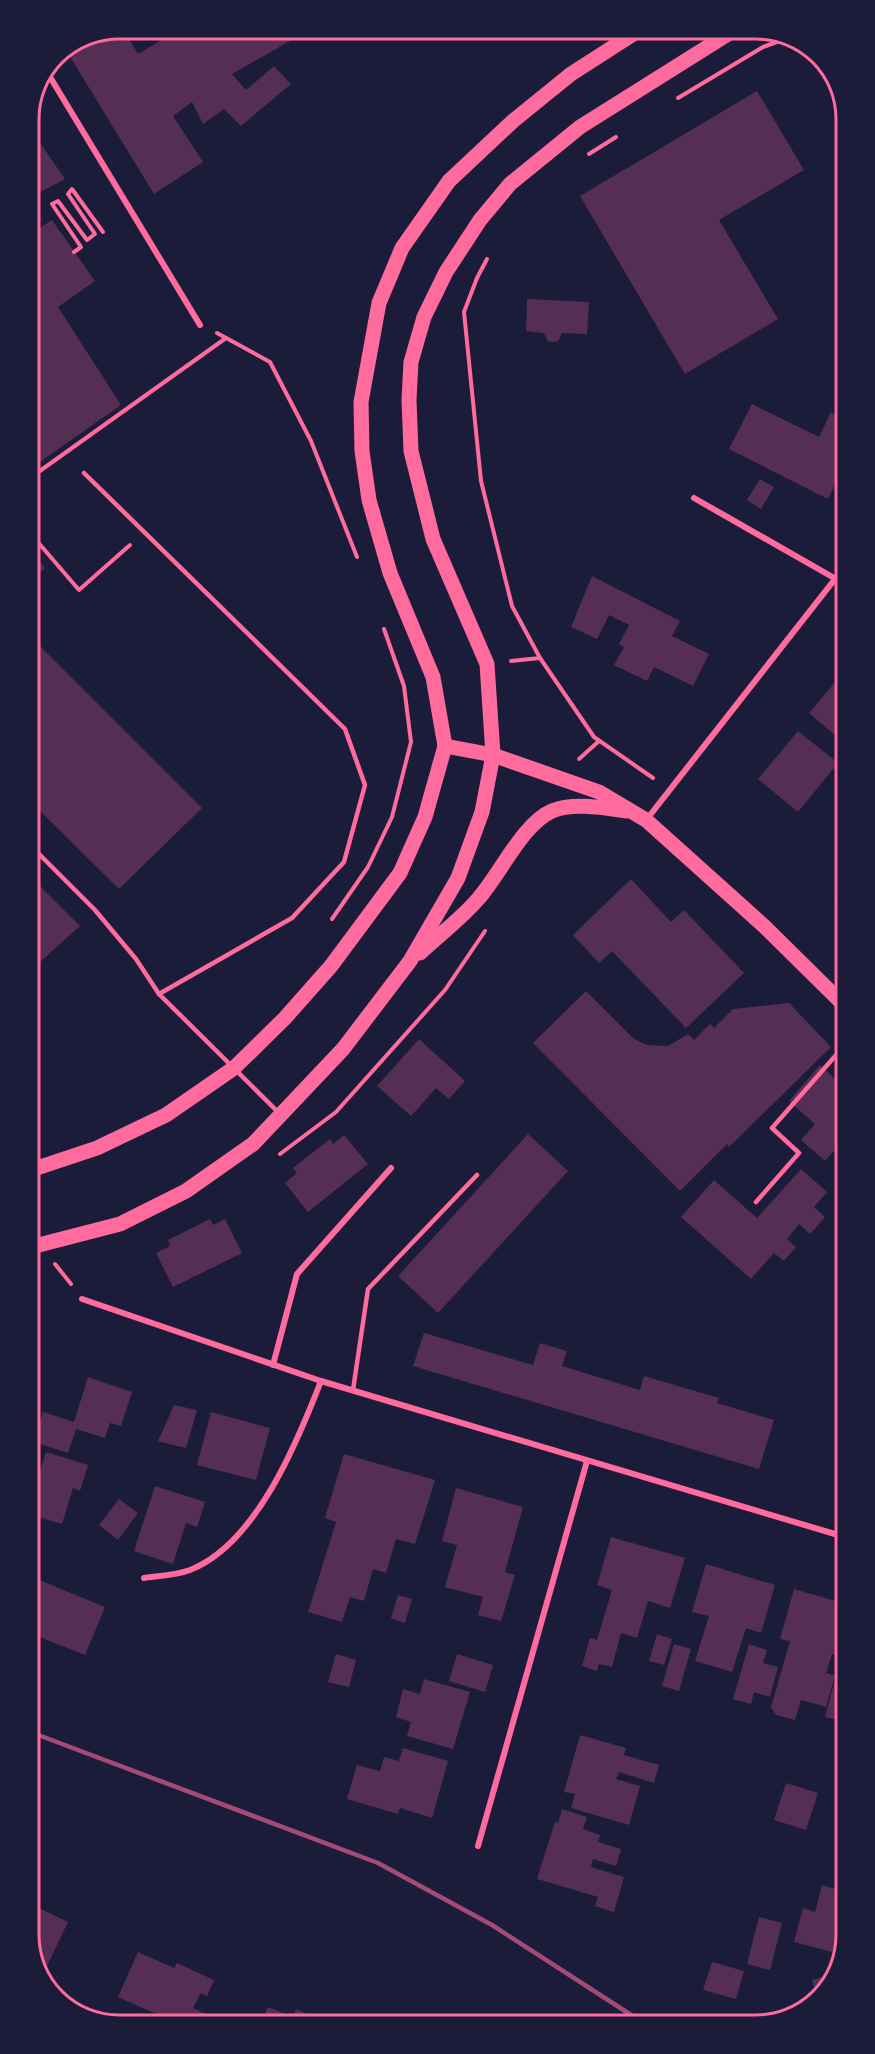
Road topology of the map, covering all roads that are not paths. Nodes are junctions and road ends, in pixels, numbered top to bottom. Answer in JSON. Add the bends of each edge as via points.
{"nodes":[{"id":1,"x":625,"y":39,"type":"edge"},
{"id":2,"x":720,"y":39,"type":"edge"},
{"id":3,"x":50,"y":77,"type":"edge"},
{"id":4,"x":200,"y":325,"type":"road end"},
{"id":5,"x":84,"y":473,"type":"dead end"},
{"id":6,"x":694,"y":498,"type":"dead end"},
{"id":7,"x":835,"y":579,"type":"joint"},
{"id":8,"x":445,"y":746,"type":"junction"},
{"id":9,"x":493,"y":755,"type":"junction"},
{"id":10,"x":641,"y":816,"type":"junction"},
{"id":11,"x":39,"y":854,"type":"edge"},
{"id":12,"x":408,"y":964,"type":"junction"},
{"id":13,"x":159,"y":993,"type":"junction"},
{"id":14,"x":836,"y":997,"type":"edge"},
{"id":15,"x":836,"y":1055,"type":"edge"},
{"id":16,"x":234,"y":1068,"type":"junction"},
{"id":17,"x":281,"y":1114,"type":"junction"},
{"id":18,"x":39,"y":1167,"type":"edge"},
{"id":19,"x":391,"y":1168,"type":"dead end"},
{"id":20,"x":477,"y":1175,"type":"dead end"},
{"id":21,"x":756,"y":1202,"type":"dead end"},
{"id":22,"x":39,"y":1245,"type":"edge"},
{"id":23,"x":82,"y":1299,"type":"road end"},
{"id":24,"x":273,"y":1365,"type":"junction"},
{"id":25,"x":321,"y":1381,"type":"junction"},
{"id":26,"x":353,"y":1390,"type":"junction"},
{"id":27,"x":587,"y":1461,"type":"junction"},
{"id":28,"x":836,"y":1534,"type":"edge"},
{"id":29,"x":144,"y":1578,"type":"dead end"},
{"id":30,"x":478,"y":1846,"type":"dead end"}],
"edges":[{"from":1,"to":8,"type":"main road","via":[[571,74],[448,181],[402,248],[379,303],[361,402],[369,500],[390,573],[433,677]]},
{"from":2,"to":9,"type":"main road","via":[[580,127],[510,184],[480,220],[446,272],[424,317],[411,362],[411,451],[433,539],[486,664]]},
{"from":3,"to":4,"type":"street"},
{"from":5,"to":13,"type":"lane","via":[[345,729],[365,785],[344,861],[292,918]]},
{"from":6,"to":7,"type":"street"},
{"from":7,"to":10,"type":"street","via":[[670,790]]},
{"from":8,"to":9,"type":"main road"},
{"from":8,"to":16,"type":"main road","via":[[426,817],[400,873],[331,966]]},
{"from":9,"to":10,"type":"main road","via":[[599,792]]},
{"from":9,"to":12,"type":"main road","via":[[482,812],[458,878]]},
{"from":10,"to":12,"type":"main road","via":[[572,807],[540,819],[478,899]]},
{"from":10,"to":14,"type":"main road","via":[[765,927]]},
{"from":11,"to":13,"type":"lane","via":[[95,910]]},
{"from":12,"to":17,"type":"main road","via":[[343,1049]]},
{"from":13,"to":16,"type":"lane"},
{"from":15,"to":21,"type":"lane","via":[[772,1128],[799,1153]]},
{"from":16,"to":17,"type":"lane"},
{"from":16,"to":18,"type":"main road","via":[[166,1115],[97,1148]]},
{"from":17,"to":22,"type":"main road","via":[[253,1144],[186,1191],[120,1224]]},
{"from":19,"to":24,"type":"street","via":[[297,1274]]},
{"from":20,"to":26,"type":"lane","via":[[368,1289]]},
{"from":23,"to":24,"type":"street"},
{"from":24,"to":25,"type":"street"},
{"from":25,"to":26,"type":"street"},
{"from":25,"to":29,"type":"street","via":[[298,1440],[265,1502],[222,1549],[190,1570]]},
{"from":26,"to":27,"type":"street"},
{"from":27,"to":28,"type":"street"},
{"from":27,"to":30,"type":"street"}]}
